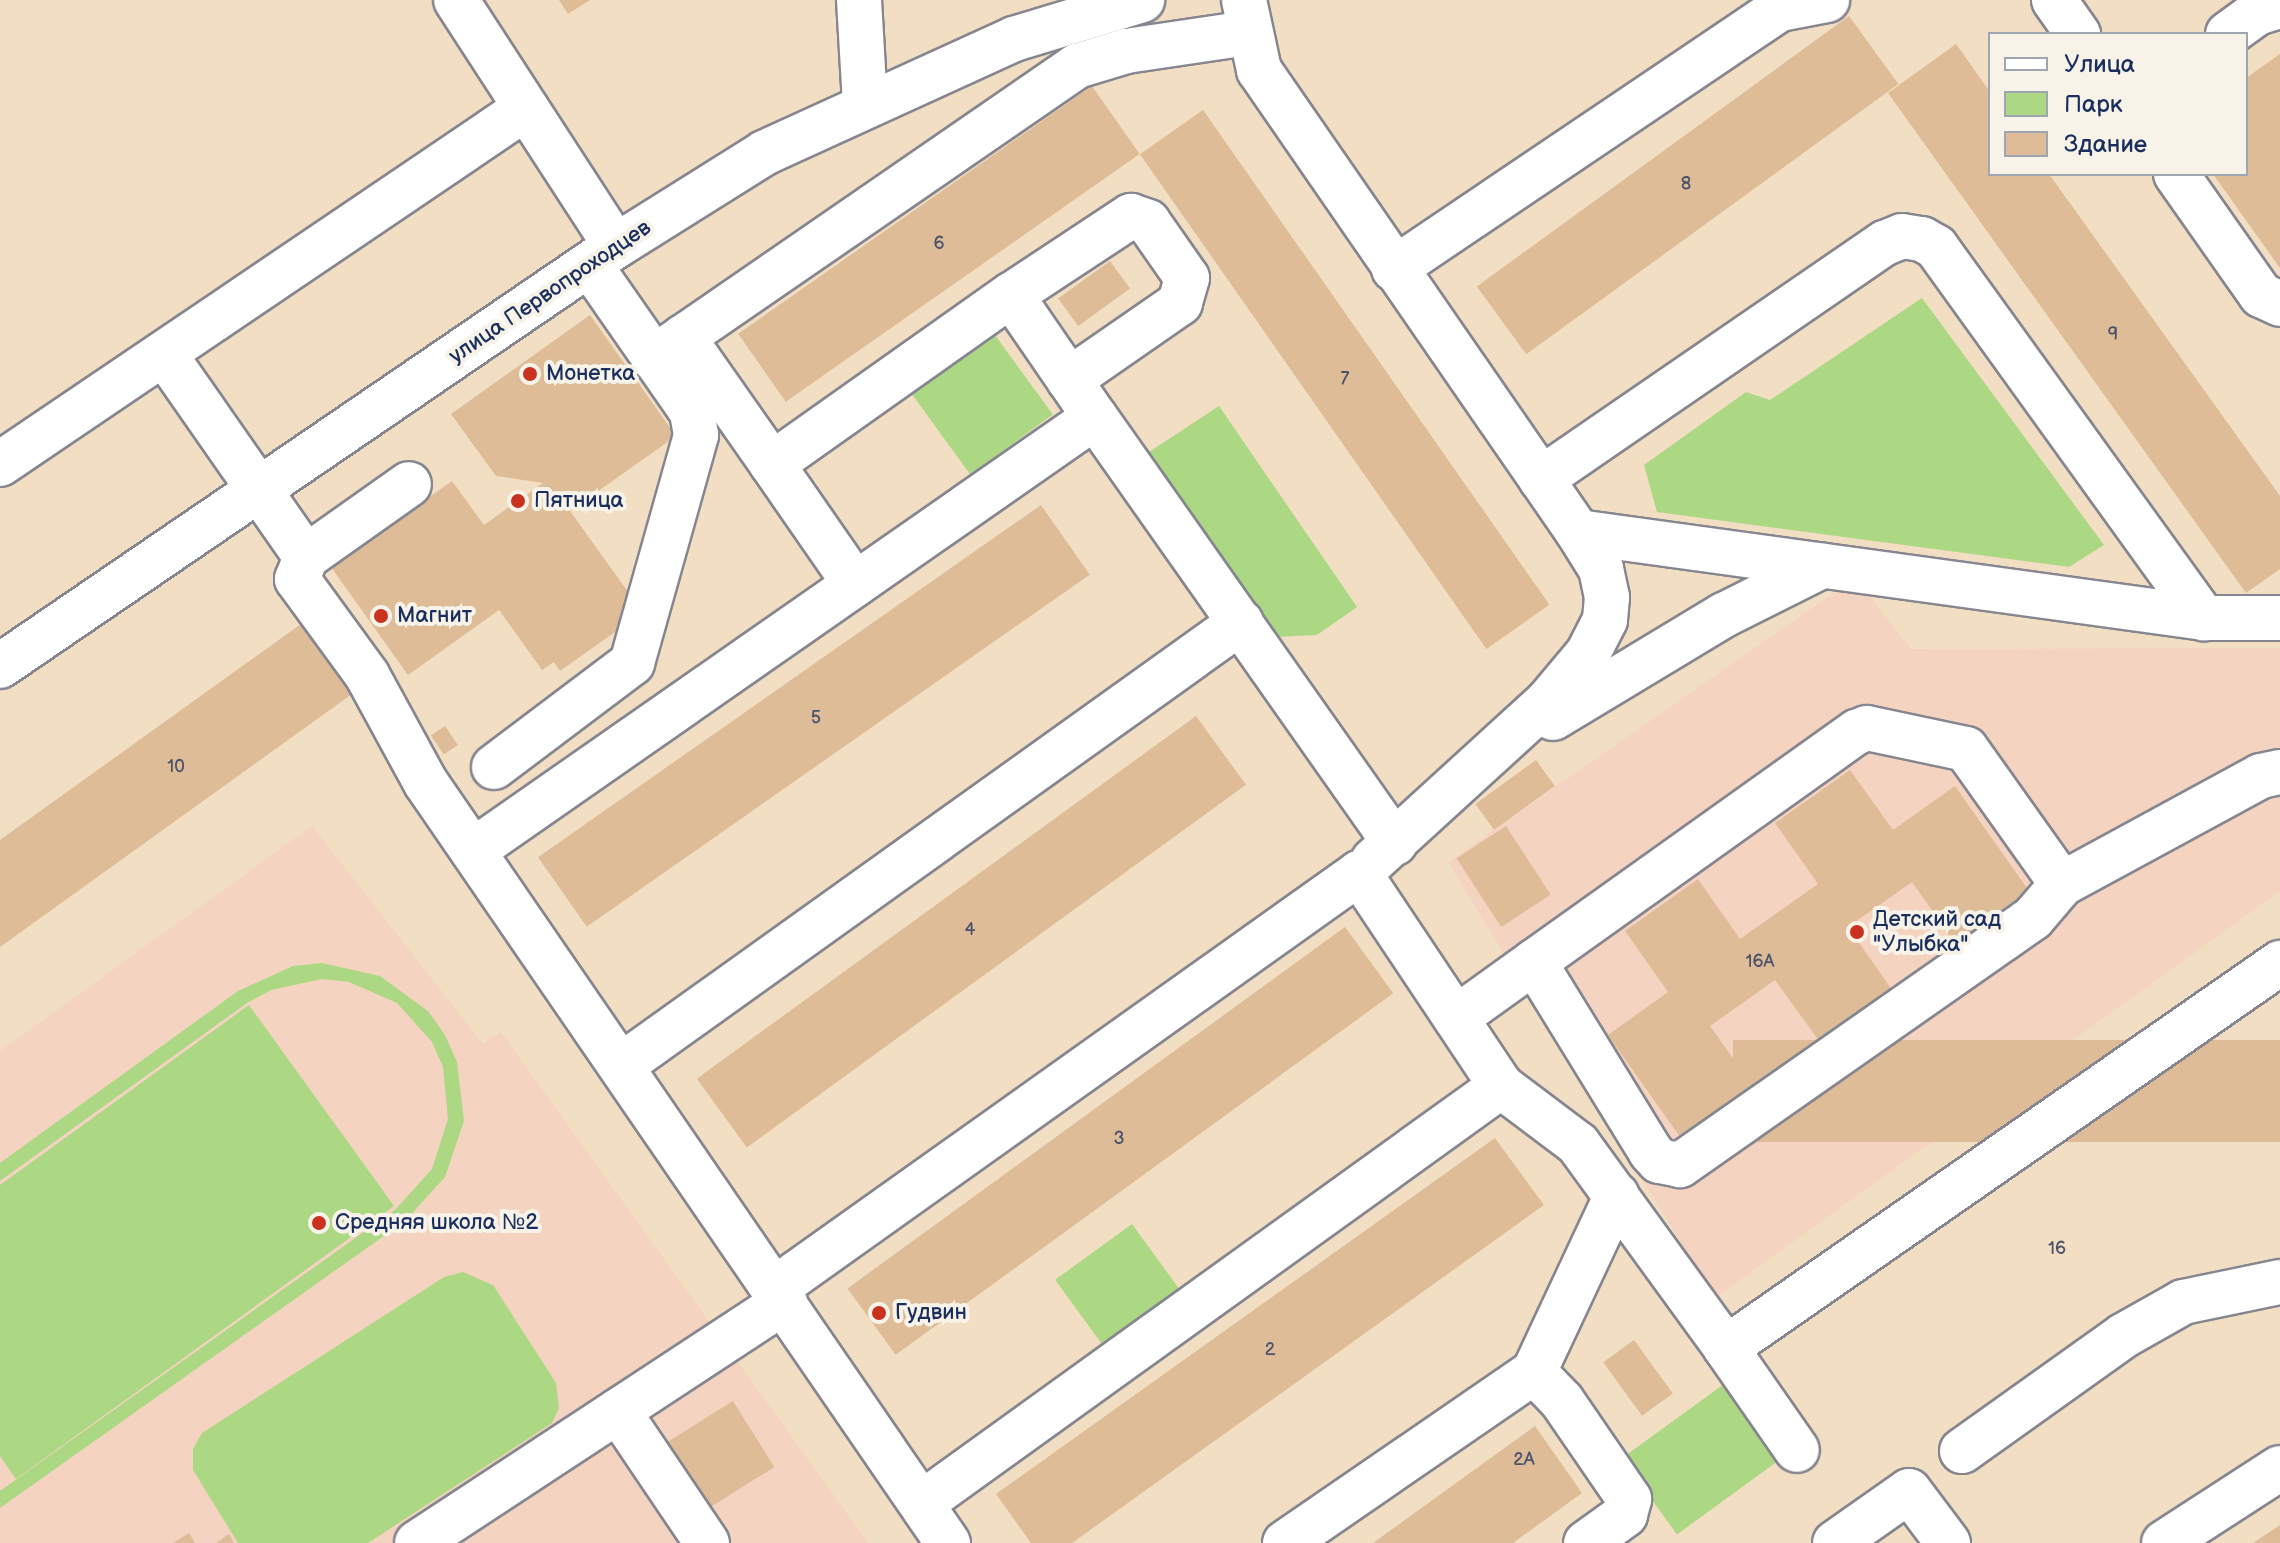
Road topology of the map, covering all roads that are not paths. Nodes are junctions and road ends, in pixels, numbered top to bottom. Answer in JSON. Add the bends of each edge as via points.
{"nodes":[{"id":1,"x":456,"y":0,"type":"edge"},
{"id":2,"x":859,"y":0,"type":"edge"},
{"id":3,"x":1142,"y":0,"type":"edge"},
{"id":4,"x":1827,"y":0,"type":"edge"},
{"id":5,"x":2054,"y":0,"type":"edge"},
{"id":6,"x":2280,"y":6,"type":"edge"},
{"id":7,"x":1246,"y":16,"type":"edge"},
{"id":8,"x":2077,"y":32,"type":"edge"},
{"id":9,"x":2231,"y":32,"type":"edge"},
{"id":10,"x":865,"y":104,"type":"junction"},
{"id":11,"x":526,"y":108,"type":"junction"},
{"id":12,"x":2177,"y":176,"type":"edge"},
{"id":13,"x":603,"y":255,"type":"junction"},
{"id":14,"x":1394,"y":269,"type":"junction"},
{"id":15,"x":1011,"y":295,"type":"junction"},
{"id":16,"x":2280,"y":304,"type":"edge"},
{"id":17,"x":668,"y":347,"type":"junction"},
{"id":18,"x":165,"y":355,"type":"junction"},
{"id":19,"x":1069,"y":380,"type":"junction"},
{"id":20,"x":1095,"y":417,"type":"junction"},
{"id":21,"x":0,"y":464,"type":"edge"},
{"id":22,"x":772,"y":464,"type":"junction"},
{"id":23,"x":1541,"y":479,"type":"junction"},
{"id":24,"x":409,"y":484,"type":"dead end"},
{"id":25,"x":258,"y":489,"type":"junction"},
{"id":26,"x":1578,"y":532,"type":"junction"},
{"id":27,"x":306,"y":557,"type":"junction"},
{"id":28,"x":1822,"y":566,"type":"junction"},
{"id":29,"x":855,"y":584,"type":"junction"},
{"id":30,"x":2204,"y":618,"type":"junction"},
{"id":31,"x":2280,"y":618,"type":"edge"},
{"id":32,"x":1241,"y":622,"type":"junction"},
{"id":33,"x":0,"y":666,"type":"edge"},
{"id":34,"x":494,"y":767,"type":"dead end"},
{"id":35,"x":2280,"y":772,"type":"edge"},
{"id":36,"x":1469,"y":774,"type":"junction"},
{"id":37,"x":1395,"y":843,"type":"junction"},
{"id":38,"x":474,"y":850,"type":"junction"},
{"id":39,"x":1359,"y":873,"type":"junction"},
{"id":40,"x":2062,"y":884,"type":"junction"},
{"id":41,"x":1534,"y":962,"type":"junction"},
{"id":42,"x":2280,"y":963,"type":"edge"},
{"id":43,"x":1456,"y":1018,"type":"junction"},
{"id":44,"x":622,"y":1065,"type":"junction"},
{"id":45,"x":1501,"y":1086,"type":"junction"},
{"id":46,"x":1617,"y":1195,"type":"junction"},
{"id":47,"x":2280,"y":1282,"type":"edge"},
{"id":48,"x":780,"y":1294,"type":"junction"},
{"id":49,"x":1726,"y":1348,"type":"junction"},
{"id":50,"x":1534,"y":1372,"type":"junction"},
{"id":51,"x":618,"y":1411,"type":"junction"},
{"id":52,"x":1797,"y":1450,"type":"dead end"},
{"id":53,"x":1962,"y":1451,"type":"dead end"},
{"id":54,"x":2280,"y":1468,"type":"edge"},
{"id":55,"x":922,"y":1503,"type":"junction"},
{"id":56,"x":417,"y":1543,"type":"edge"},
{"id":57,"x":707,"y":1543,"type":"edge"},
{"id":58,"x":948,"y":1543,"type":"edge"},
{"id":59,"x":1285,"y":1543,"type":"edge"},
{"id":60,"x":1586,"y":1543,"type":"edge"},
{"id":61,"x":1835,"y":1543,"type":"edge"},
{"id":62,"x":1948,"y":1543,"type":"edge"},
{"id":63,"x":2164,"y":1543,"type":"edge"}],
"edges":[{"from":1,"to":11,"type":"street"},
{"from":2,"to":10,"type":"street"},
{"from":3,"to":10,"type":"street","name":"улица Первопроходцев","via":[[1014,39]]},
{"from":4,"to":14,"type":"street","via":[[1780,9]]},
{"from":5,"to":8,"type":"street"},
{"from":6,"to":9,"type":"street","via":[[2257,13]]},
{"from":7,"to":14,"type":"street","via":[[1259,70]]},
{"from":7,"to":17,"type":"street","via":[[1077,66]]},
{"from":10,"to":13,"type":"street","name":"улица Первопроходцев","via":[[764,153]]},
{"from":11,"to":13,"type":"street"},
{"from":11,"to":18,"type":"street"},
{"from":12,"to":16,"type":"street","via":[[2261,295]]},
{"from":13,"to":17,"type":"street"},
{"from":13,"to":25,"type":"street","name":"улица Первопроходцев"},
{"from":14,"to":23,"type":"street"},
{"from":15,"to":19,"type":"street"},
{"from":15,"to":19,"type":"street","via":[[1131,216],[1148,222],[1187,278],[1180,303]]},
{"from":15,"to":22,"type":"street"},
{"from":17,"to":22,"type":"street"},
{"from":17,"to":34,"type":"street","via":[[696,435],[639,648],[619,677]]},
{"from":18,"to":21,"type":"street"},
{"from":18,"to":25,"type":"street"},
{"from":19,"to":20,"type":"street"},
{"from":20,"to":29,"type":"street"},
{"from":20,"to":32,"type":"street"},
{"from":22,"to":29,"type":"street"},
{"from":23,"to":26,"type":"street"},
{"from":23,"to":30,"type":"street","via":[[1885,243],[1902,236],[1922,239],[1936,247]]},
{"from":24,"to":27,"type":"street"},
{"from":25,"to":27,"type":"street"},
{"from":25,"to":33,"type":"street","name":"улица Первопроходцев"},
{"from":26,"to":28,"type":"street"},
{"from":26,"to":36,"type":"street","via":[[1601,569],[1605,620],[1589,652],[1556,692]]},
{"from":27,"to":38,"type":"street","via":[[297,579],[367,675],[426,783]]},
{"from":28,"to":30,"type":"street"},
{"from":28,"to":36,"type":"street","via":[[1759,595],[1604,684]]},
{"from":29,"to":38,"type":"street"},
{"from":30,"to":31,"type":"street"},
{"from":32,"to":37,"type":"street"},
{"from":32,"to":44,"type":"street"},
{"from":35,"to":40,"type":"street","via":[[2261,776]]},
{"from":36,"to":37,"type":"street"},
{"from":37,"to":39,"type":"street"},
{"from":38,"to":44,"type":"street"},
{"from":39,"to":43,"type":"street"},
{"from":39,"to":48,"type":"street"},
{"from":40,"to":41,"type":"street","via":[[1966,749],[1867,728]]},
{"from":40,"to":41,"type":"street","via":[[2033,918],[1680,1165],[1659,1161],[1651,1152]]},
{"from":41,"to":43,"type":"street"},
{"from":42,"to":49,"type":"street"},
{"from":43,"to":45,"type":"street"},
{"from":44,"to":48,"type":"street"},
{"from":45,"to":46,"type":"street","via":[[1578,1144]]},
{"from":45,"to":55,"type":"street"},
{"from":46,"to":49,"type":"street"},
{"from":46,"to":50,"type":"street"},
{"from":47,"to":53,"type":"street","via":[[2183,1302],[2123,1336]]},
{"from":48,"to":51,"type":"street"},
{"from":48,"to":55,"type":"street"},
{"from":49,"to":52,"type":"street"},
{"from":50,"to":59,"type":"street"},
{"from":50,"to":60,"type":"street","via":[[1562,1401],[1629,1499],[1625,1515]]},
{"from":51,"to":56,"type":"street"},
{"from":51,"to":57,"type":"street"},
{"from":54,"to":63,"type":"street"},
{"from":55,"to":58,"type":"street"},
{"from":61,"to":62,"type":"street","via":[[1909,1491]]}]}
